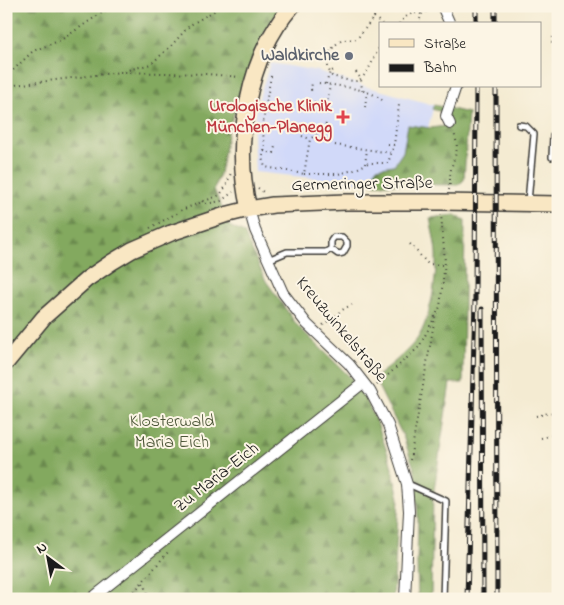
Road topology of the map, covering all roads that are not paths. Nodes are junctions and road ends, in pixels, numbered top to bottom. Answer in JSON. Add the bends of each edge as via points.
{"nodes":[{"id":1,"x":292,"y":6,"type":"edge"},
{"id":2,"x":442,"y":6,"type":"edge"},
{"id":3,"x":449,"y":22,"type":"edge"},
{"id":4,"x":455,"y":88,"type":"edge"},
{"id":5,"x":450,"y":124,"type":"road end"},
{"id":6,"x":519,"y":126,"type":"dead end"},
{"id":7,"x":558,"y":137,"type":"edge"},
{"id":8,"x":552,"y":157,"type":"dead end"},
{"id":9,"x":528,"y":203,"type":"junction"},
{"id":10,"x":558,"y":204,"type":"edge"},
{"id":11,"x":249,"y":209,"type":"junction"},
{"id":12,"x":332,"y":249,"type":"dead end"},
{"id":13,"x":268,"y":260,"type":"junction"},
{"id":14,"x":6,"y":363,"type":"edge"},
{"id":15,"x":366,"y":387,"type":"junction"},
{"id":16,"x":408,"y":484,"type":"junction"},
{"id":17,"x":91,"y":599,"type":"edge"},
{"id":18,"x":405,"y":599,"type":"edge"},
{"id":19,"x":443,"y":599,"type":"edge"}],
"edges":[{"from":1,"to":11,"type":"main road","name":"Kreuzwinkelstraße","via":[[263,52],[254,79],[242,140],[242,168]]},
{"from":2,"to":3,"type":"street"},
{"from":4,"to":5,"type":"street","via":[[446,116]]},
{"from":6,"to":9,"type":"lane","via":[[526,126],[534,134]]},
{"from":7,"to":8,"type":"lane","via":[[553,136]]},
{"from":9,"to":10,"type":"main road","name":"Germeringer Straße"},
{"from":9,"to":11,"type":"main road","name":"Germeringer Straße","via":[[346,202]]},
{"from":11,"to":13,"type":"street","name":"Kreuzwinkelstraße"},
{"from":11,"to":14,"type":"main road","name":"Germeringer Straße","via":[[171,233],[132,250],[88,279],[44,317]]},
{"from":12,"to":13,"type":"lane","via":[[326,252],[287,252]]},
{"from":13,"to":15,"type":"street","name":"Kreuzwinkelstraße","via":[[283,292],[307,324],[349,364]]},
{"from":15,"to":16,"type":"street","name":"Kreuzwinkelstraße","via":[[388,425]]},
{"from":15,"to":17,"type":"street","name":"Zu Maria-Eich"},
{"from":16,"to":18,"type":"street","name":"Kreuzwinkelstraße"},
{"from":16,"to":19,"type":"lane","via":[[446,501]]}]}
